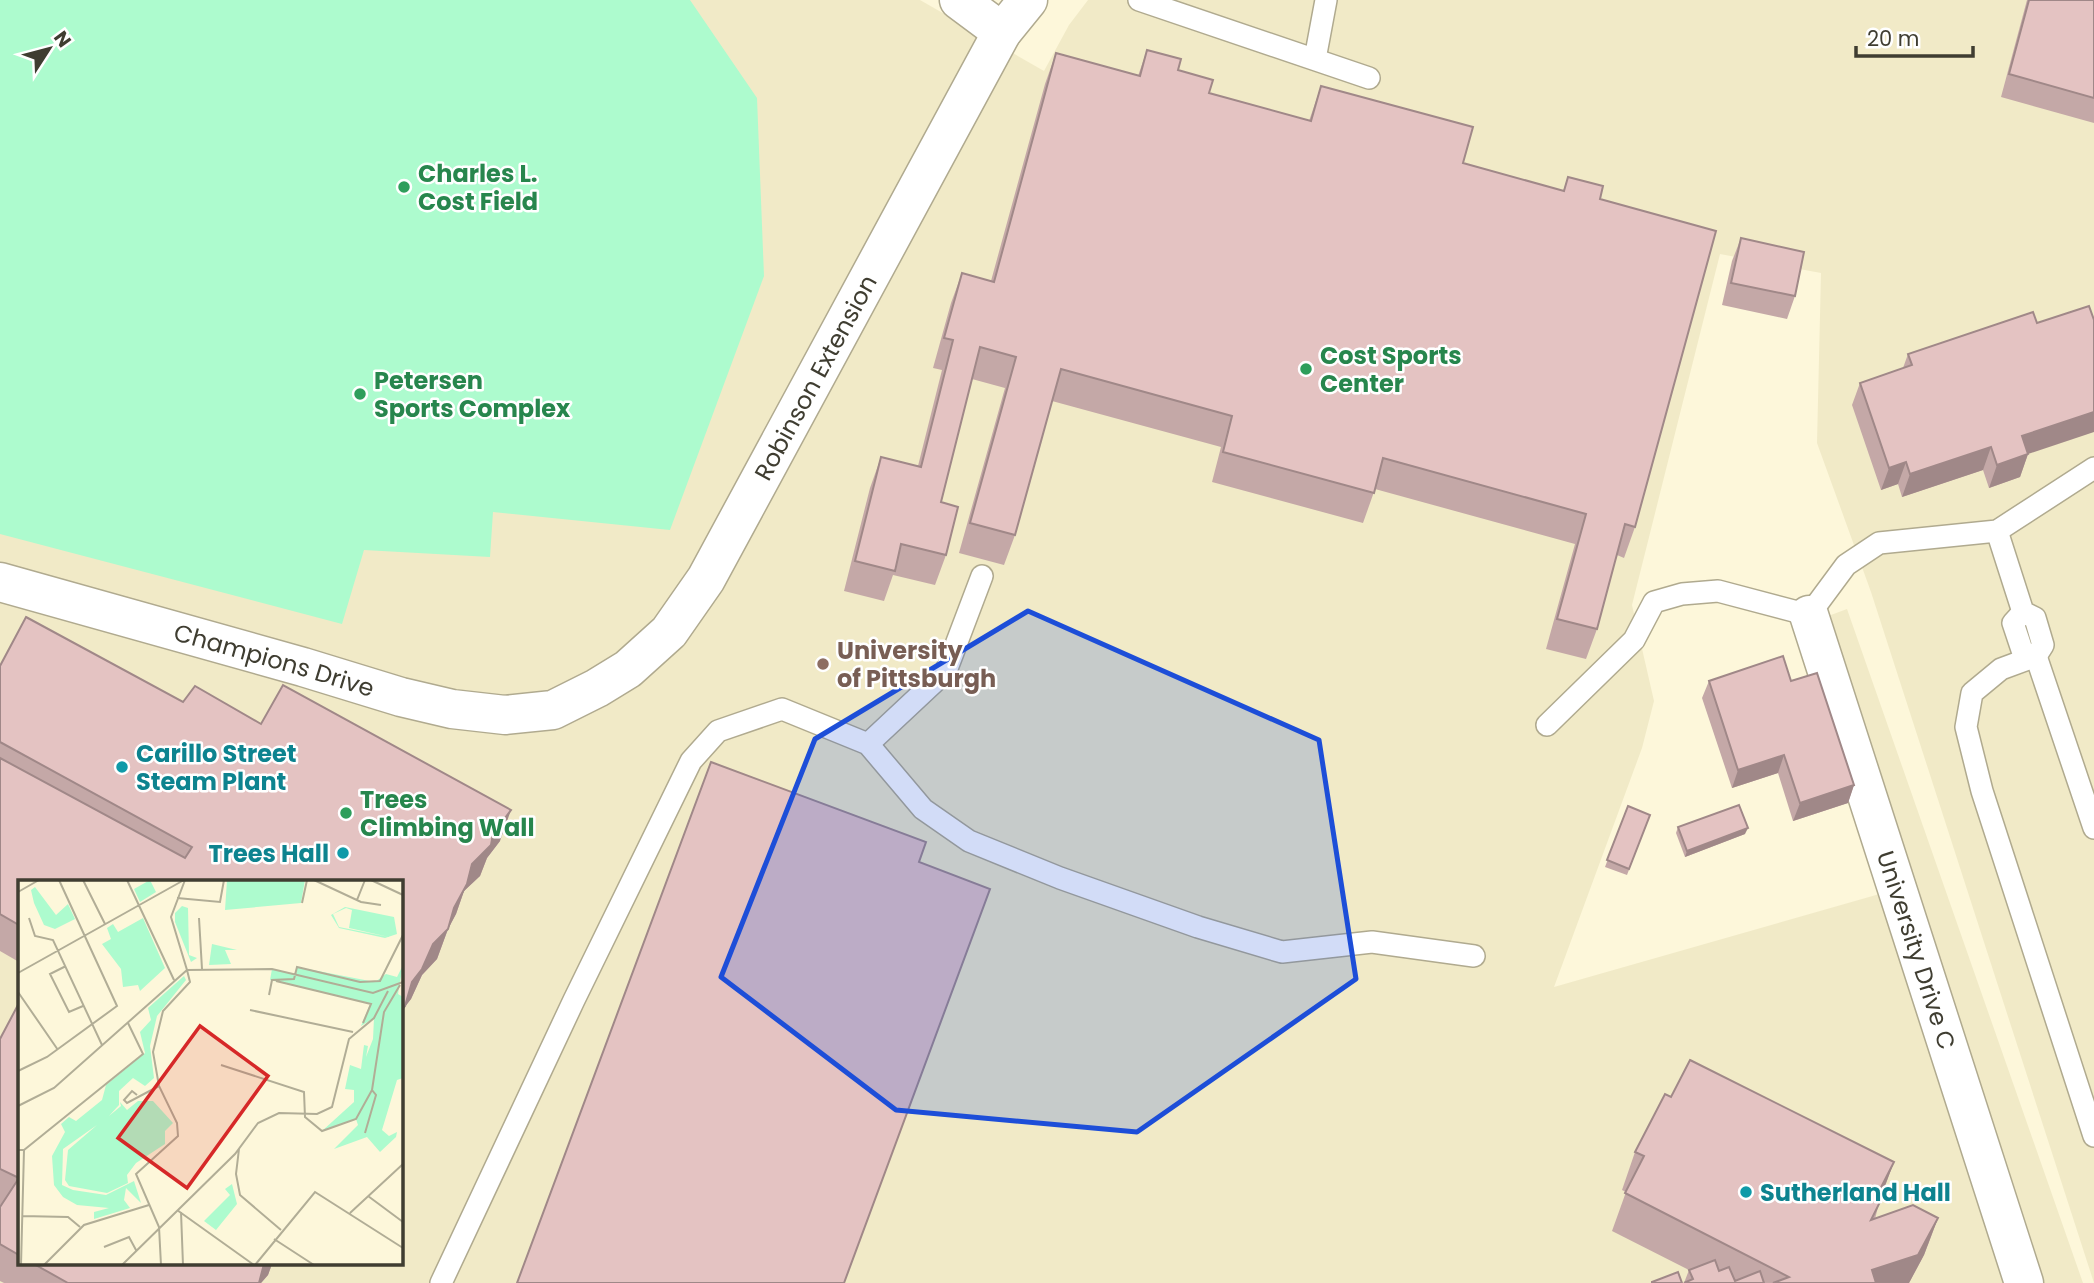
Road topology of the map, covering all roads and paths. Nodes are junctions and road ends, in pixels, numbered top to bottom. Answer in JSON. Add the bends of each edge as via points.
{"nodes":[{"id":1,"x":959,"y":0,"type":"edge"},
{"id":2,"x":1028,"y":0,"type":"edge"},
{"id":3,"x":1139,"y":0,"type":"edge"},
{"id":4,"x":1326,"y":0,"type":"edge"},
{"id":5,"x":1169,"y":5,"type":"edge"},
{"id":6,"x":1002,"y":32,"type":"junction"},
{"id":7,"x":1315,"y":59,"type":"junction"},
{"id":8,"x":1369,"y":78,"type":"dead end"},
{"id":9,"x":2094,"y":468,"type":"edge"},
{"id":10,"x":1997,"y":531,"type":"junction"},
{"id":11,"x":982,"y":576,"type":"dead end"},
{"id":12,"x":0,"y":582,"type":"edge"},
{"id":13,"x":1809,"y":615,"type":"junction"},
{"id":14,"x":2036,"y":656,"type":"junction"},
{"id":15,"x":553,"y":710,"type":"joint"},
{"id":16,"x":1547,"y":724,"type":"dead end"},
{"id":17,"x":868,"y":744,"type":"junction"},
{"id":18,"x":2094,"y":828,"type":"edge"},
{"id":19,"x":1474,"y":956,"type":"dead end"},
{"id":20,"x":2094,"y":1136,"type":"edge"},
{"id":21,"x":441,"y":1283,"type":"edge"},
{"id":22,"x":2024,"y":1283,"type":"edge"}],
"edges":[{"from":1,"to":6,"type":"street"},
{"from":2,"to":6,"type":"street","name":"Robinson Extension"},
{"from":3,"to":5,"type":"lane"},
{"from":4,"to":7,"type":"lane"},
{"from":5,"to":7,"type":"lane"},
{"from":6,"to":15,"type":"street","name":"Robinson Extension","via":[[706,579],[669,632],[628,669]]},
{"from":7,"to":8,"type":"lane"},
{"from":9,"to":10,"type":"lane"},
{"from":10,"to":13,"type":"lane","via":[[1879,543],[1846,565]]},
{"from":10,"to":14,"type":"lane","via":[[2023,612],[2012,623],[2023,653]]},
{"from":11,"to":17,"type":"lane","via":[[946,671]]},
{"from":12,"to":15,"type":"street","name":"Champions Drive","via":[[439,706],[505,715]]},
{"from":13,"to":16,"type":"lane","via":[[1718,591],[1654,602],[1634,640]]},
{"from":13,"to":22,"type":"street","name":"University Drive C"},
{"from":14,"to":18,"type":"lane"},
{"from":14,"to":20,"type":"lane","via":[[2001,669],[1972,694],[1966,727],[1982,791]]},
{"from":17,"to":19,"type":"lane","via":[[923,809],[969,841],[1198,927],[1282,952],[1372,942]]},
{"from":17,"to":21,"type":"lane","via":[[782,709],[718,731],[691,761]]}]}
